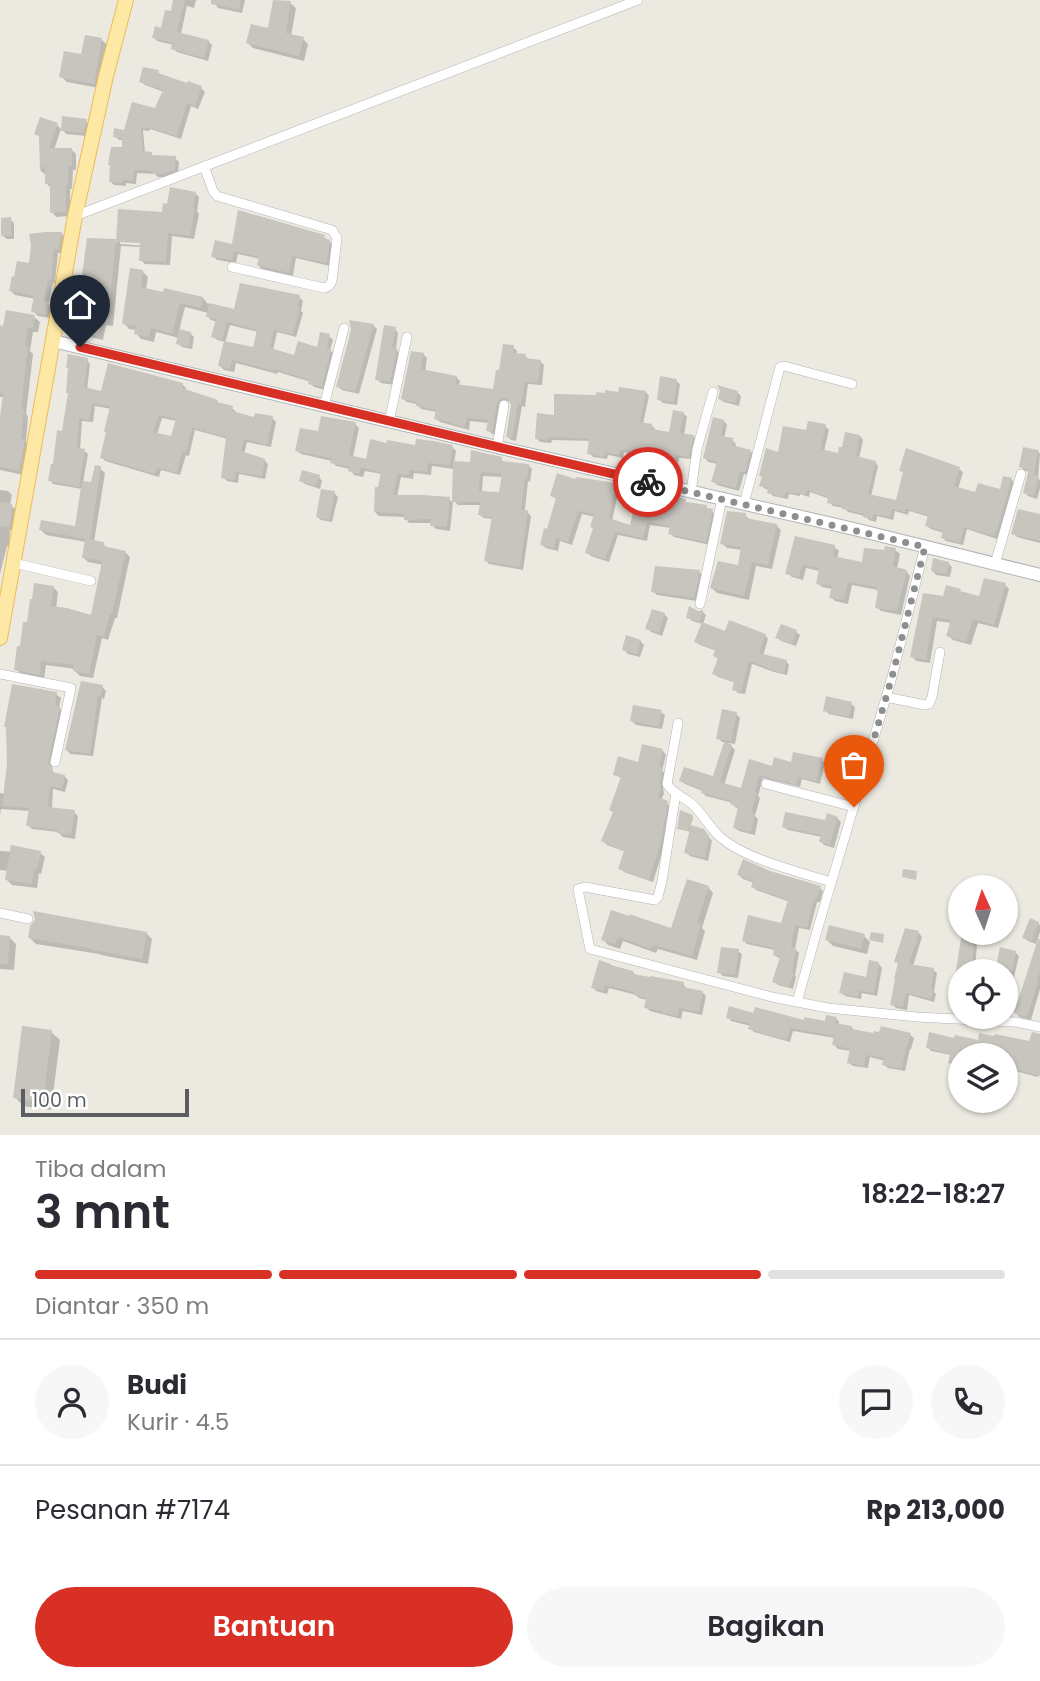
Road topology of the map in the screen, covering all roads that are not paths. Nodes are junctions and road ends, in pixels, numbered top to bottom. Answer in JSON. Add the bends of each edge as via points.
{"nodes":[{"id":1,"x":126,"y":0,"type":"edge"},
{"id":2,"x":638,"y":0,"type":"edge"},
{"id":3,"x":204,"y":166,"type":"junction"},
{"id":4,"x":75,"y":216,"type":"junction"},
{"id":5,"x":232,"y":267,"type":"dead end"},
{"id":6,"x":344,"y":328,"type":"dead end"},
{"id":7,"x":407,"y":337,"type":"dead end"},
{"id":8,"x":53,"y":341,"type":"junction"},
{"id":9,"x":852,"y":384,"type":"dead end"},
{"id":10,"x":713,"y":392,"type":"dead end"},
{"id":11,"x":504,"y":405,"type":"dead end"},
{"id":12,"x":324,"y":406,"type":"junction"},
{"id":13,"x":389,"y":422,"type":"junction"},
{"id":14,"x":498,"y":447,"type":"junction"},
{"id":15,"x":1021,"y":474,"type":"dead end"},
{"id":16,"x":691,"y":492,"type":"junction"},
{"id":17,"x":722,"y":499,"type":"junction"},
{"id":18,"x":744,"y":504,"type":"junction"},
{"id":19,"x":925,"y":547,"type":"junction"},
{"id":20,"x":14,"y":563,"type":"junction"},
{"id":21,"x":995,"y":564,"type":"junction"},
{"id":22,"x":1040,"y":575,"type":"edge"},
{"id":23,"x":91,"y":582,"type":"dead end"},
{"id":24,"x":701,"y":604,"type":"dead end"},
{"id":25,"x":3,"y":610,"type":"edge"},
{"id":26,"x":0,"y":638,"type":"edge"},
{"id":27,"x":940,"y":652,"type":"dead end"},
{"id":28,"x":0,"y":674,"type":"edge"},
{"id":29,"x":886,"y":697,"type":"junction"},
{"id":30,"x":678,"y":723,"type":"dead end"},
{"id":31,"x":55,"y":762,"type":"dead end"},
{"id":32,"x":766,"y":784,"type":"dead end"},
{"id":33,"x":676,"y":793,"type":"junction"},
{"id":34,"x":854,"y":807,"type":"junction"},
{"id":35,"x":831,"y":882,"type":"junction"},
{"id":36,"x":0,"y":913,"type":"edge"},
{"id":37,"x":28,"y":919,"type":"dead end"},
{"id":38,"x":797,"y":1002,"type":"junction"},
{"id":39,"x":1040,"y":1027,"type":"edge"}],
"edges":[{"from":1,"to":4,"type":"main road"},
{"from":2,"to":3,"type":"street"},
{"from":3,"to":4,"type":"street"},
{"from":3,"to":5,"type":"street","via":[[219,198],[332,230],[337,238],[332,281],[324,288]]},
{"from":4,"to":8,"type":"main road"},
{"from":6,"to":12,"type":"street"},
{"from":7,"to":13,"type":"street"},
{"from":8,"to":12,"type":"main road"},
{"from":8,"to":20,"type":"main road"},
{"from":9,"to":18,"type":"street","via":[[780,367]]},
{"from":10,"to":16,"type":"street"},
{"from":11,"to":14,"type":"street"},
{"from":12,"to":13,"type":"main road"},
{"from":13,"to":14,"type":"main road"},
{"from":14,"to":16,"type":"main road"},
{"from":15,"to":21,"type":"street"},
{"from":16,"to":17,"type":"main road"},
{"from":17,"to":18,"type":"main road"},
{"from":17,"to":24,"type":"street"},
{"from":18,"to":19,"type":"main road"},
{"from":19,"to":21,"type":"main road"},
{"from":19,"to":29,"type":"street"},
{"from":20,"to":23,"type":"street"},
{"from":20,"to":25,"type":"main road"},
{"from":21,"to":22,"type":"main road"},
{"from":25,"to":26,"type":"main road"},
{"from":27,"to":29,"type":"street","via":[[929,704]]},
{"from":28,"to":31,"type":"street","via":[[70,686]]},
{"from":29,"to":34,"type":"street"},
{"from":30,"to":33,"type":"street","via":[[667,784]]},
{"from":32,"to":34,"type":"street"},
{"from":33,"to":35,"type":"street","via":[[736,848]]},
{"from":33,"to":38,"type":"street","via":[[655,900],[579,888],[590,949]]},
{"from":34,"to":35,"type":"street"},
{"from":35,"to":38,"type":"street"},
{"from":36,"to":37,"type":"street"},
{"from":38,"to":39,"type":"street"}]}
